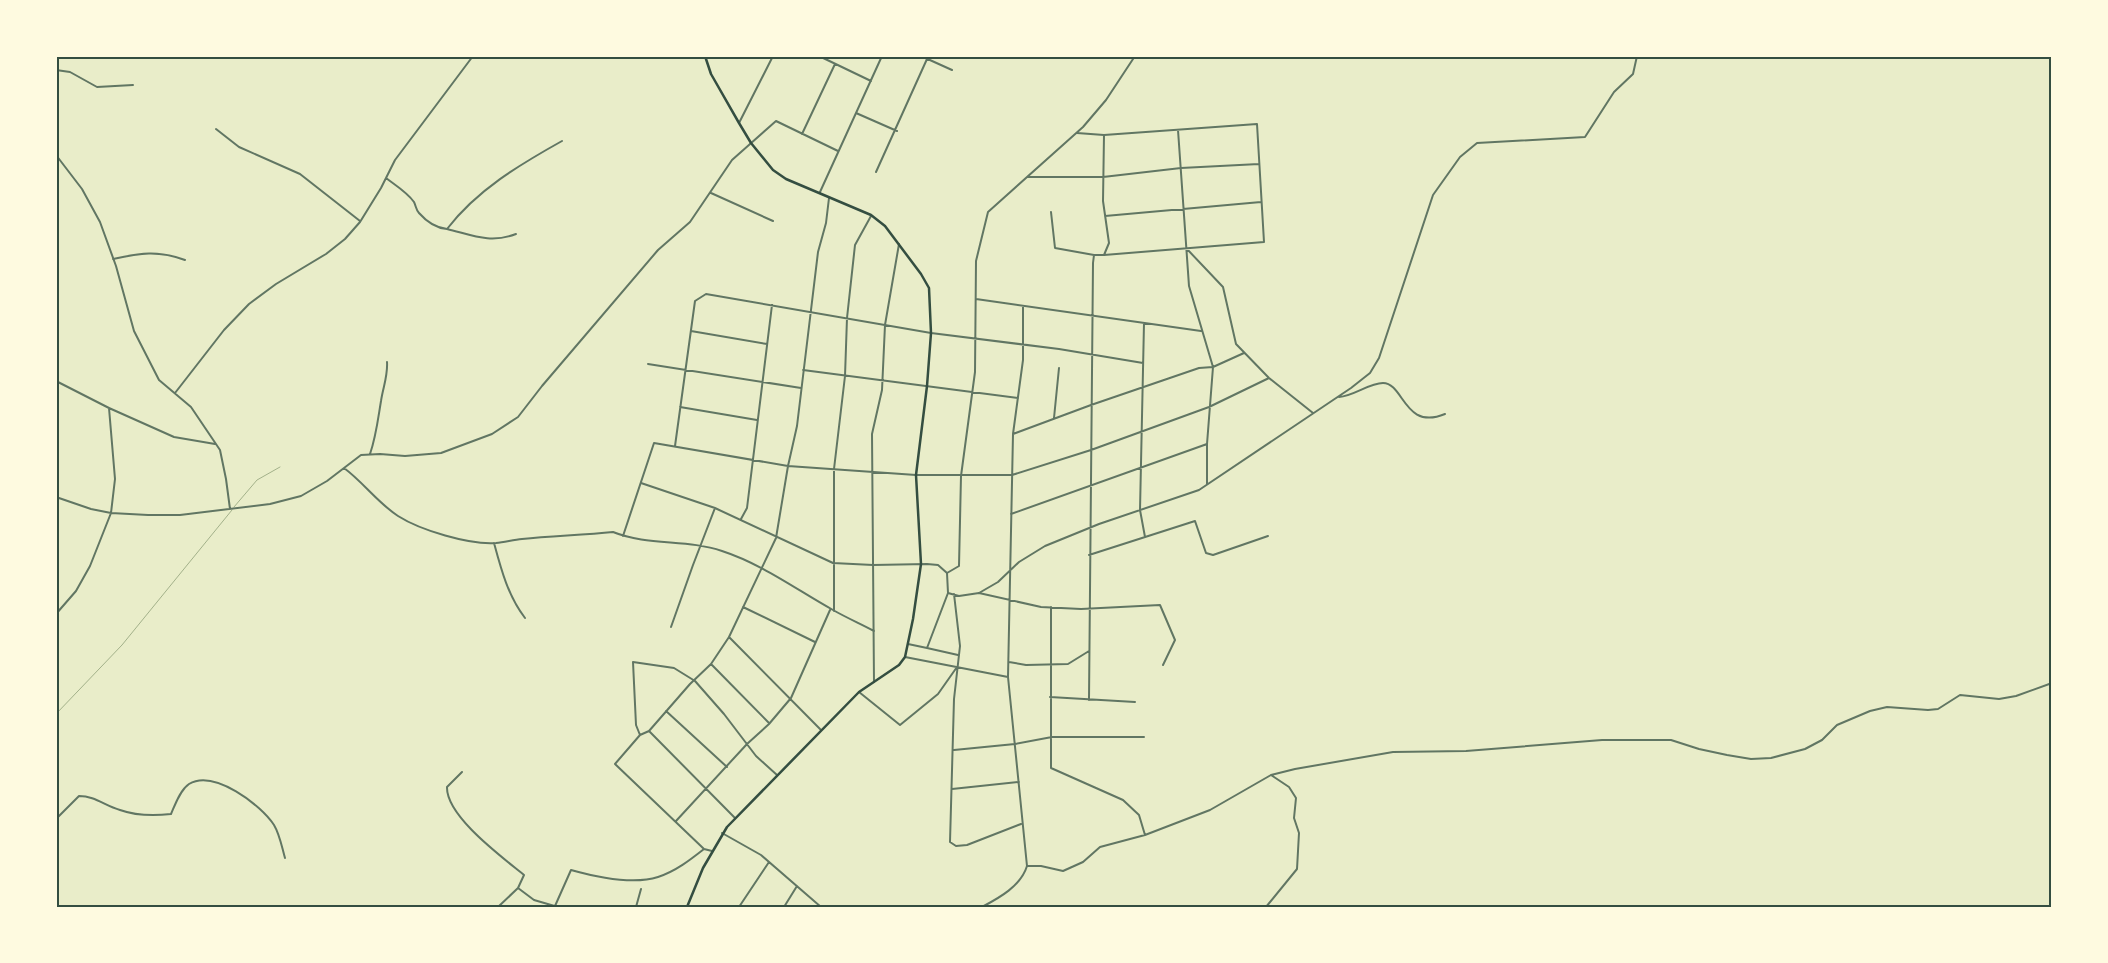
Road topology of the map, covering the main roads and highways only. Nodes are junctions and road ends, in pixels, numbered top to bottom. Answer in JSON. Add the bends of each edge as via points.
{"nodes":[{"id":1,"x":705,"y":56,"type":"edge"},
{"id":2,"x":687,"y":907,"type":"edge"}],
"edges":[{"from":1,"to":2,"type":"main road","via":[[711,74],[739,123],[773,170],[819,194],[871,214],[899,244],[928,288],[931,333],[916,475],[920,564],[905,656],[899,665],[859,692],[735,818],[722,833],[703,868]]}]}
